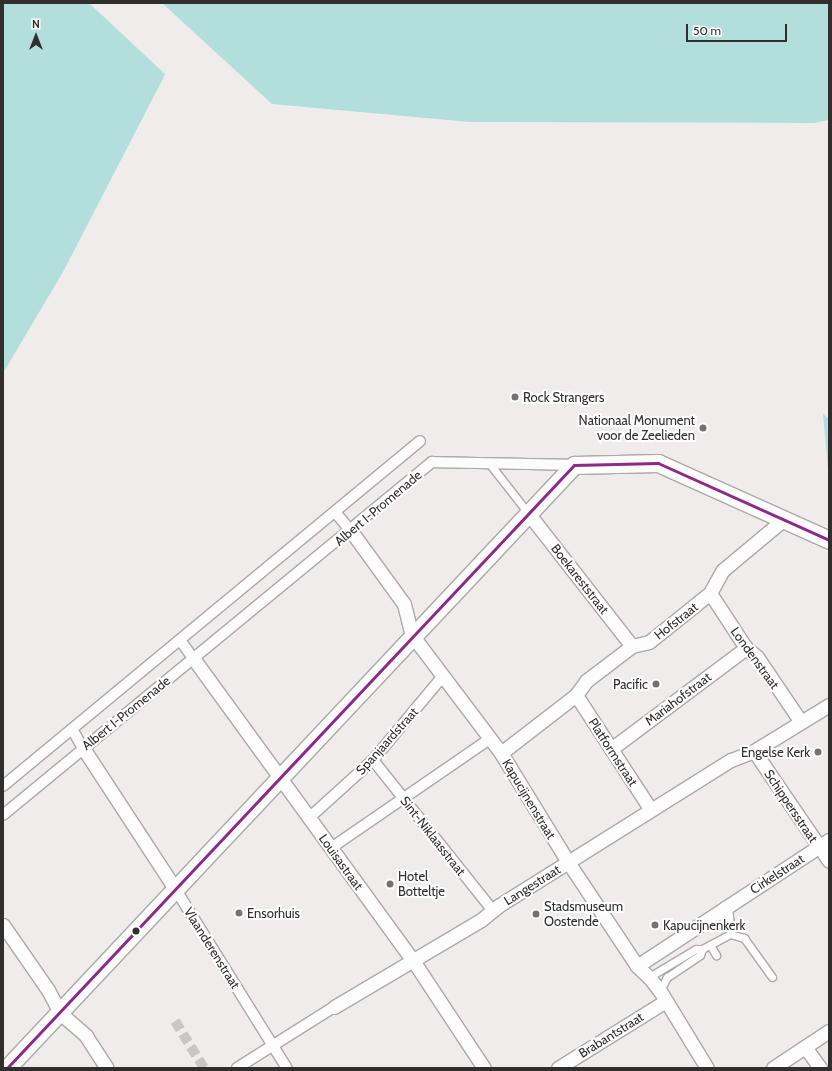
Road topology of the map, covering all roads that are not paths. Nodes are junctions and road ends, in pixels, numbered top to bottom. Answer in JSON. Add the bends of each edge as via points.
{"nodes":[{"id":1,"x":420,"y":441,"type":"dead end"},
{"id":2,"x":489,"y":463,"type":"junction"},
{"id":3,"x":574,"y":465,"type":"junction"},
{"id":4,"x":335,"y":512,"type":"junction"},
{"id":5,"x":528,"y":513,"type":"junction"},
{"id":6,"x":783,"y":520,"type":"junction"},
{"id":7,"x":351,"y":531,"type":"junction"},
{"id":8,"x":829,"y":540,"type":"edge"},
{"id":9,"x":710,"y":593,"type":"junction"},
{"id":10,"x":412,"y":635,"type":"junction"},
{"id":11,"x":180,"y":640,"type":"junction"},
{"id":12,"x":632,"y":646,"type":"junction"},
{"id":13,"x":746,"y":648,"type":"junction"},
{"id":14,"x":193,"y":658,"type":"junction"},
{"id":15,"x":443,"y":676,"type":"junction"},
{"id":16,"x":576,"y":694,"type":"junction"},
{"id":17,"x":829,"y":705,"type":"edge"},
{"id":18,"x":801,"y":722,"type":"junction"},
{"id":19,"x":72,"y":729,"type":"junction"},
{"id":20,"x":491,"y":738,"type":"junction"},
{"id":21,"x":83,"y":748,"type":"junction"},
{"id":22,"x":610,"y":749,"type":"junction"},
{"id":23,"x":754,"y":751,"type":"junction"},
{"id":24,"x":501,"y":753,"type":"junction"},
{"id":25,"x":373,"y":760,"type":"junction"},
{"id":26,"x":280,"y":777,"type":"junction"},
{"id":27,"x":3,"y":786,"type":"edge"},
{"id":28,"x":402,"y":798,"type":"junction"},
{"id":29,"x":651,"y":810,"type":"junction"},
{"id":30,"x":3,"y":815,"type":"edge"},
{"id":31,"x":309,"y":818,"type":"junction"},
{"id":32,"x":824,"y":843,"type":"edge"},
{"id":33,"x":331,"y":848,"type":"junction"},
{"id":34,"x":829,"y":861,"type":"edge"},
{"id":35,"x":568,"y":862,"type":"junction"},
{"id":36,"x":176,"y":890,"type":"junction"},
{"id":37,"x":725,"y":908,"type":"junction"},
{"id":38,"x":493,"y":911,"type":"junction"},
{"id":39,"x":3,"y":925,"type":"edge"},
{"id":40,"x":725,"y":930,"type":"junction"},
{"id":41,"x":710,"y":945,"type":"junction"},
{"id":42,"x":702,"y":949,"type":"junction"},
{"id":43,"x":716,"y":955,"type":"dead end"},
{"id":44,"x":414,"y":962,"type":"junction"},
{"id":45,"x":637,"y":966,"type":"junction"},
{"id":46,"x":649,"y":976,"type":"junction"},
{"id":47,"x":772,"y":977,"type":"dead end"},
{"id":48,"x":662,"y":997,"type":"junction"},
{"id":49,"x":334,"y":1008,"type":"joint"},
{"id":50,"x":60,"y":1013,"type":"junction"},
{"id":51,"x":829,"y":1031,"type":"edge"},
{"id":52,"x":272,"y":1045,"type":"junction"},
{"id":53,"x":805,"y":1047,"type":"junction"},
{"id":54,"x":7,"y":1068,"type":"edge"},
{"id":55,"x":107,"y":1068,"type":"edge"},
{"id":56,"x":237,"y":1068,"type":"edge"},
{"id":57,"x":287,"y":1068,"type":"edge"},
{"id":58,"x":484,"y":1068,"type":"edge"},
{"id":59,"x":558,"y":1068,"type":"edge"},
{"id":60,"x":707,"y":1068,"type":"edge"},
{"id":61,"x":773,"y":1068,"type":"edge"},
{"id":62,"x":820,"y":1068,"type":"edge"}],
"edges":[{"from":1,"to":4,"type":"street","name":"Albert I-Promenade"},
{"from":2,"to":3,"type":"street","name":"Albert I-Promenade"},
{"from":2,"to":5,"type":"lane"},
{"from":2,"to":7,"type":"street","name":"Albert I-Promenade","via":[[432,462]]},
{"from":3,"to":5,"type":"street"},
{"from":3,"to":6,"type":"street","name":"Albert I-Promenade","via":[[658,464]]},
{"from":4,"to":7,"type":"street"},
{"from":4,"to":11,"type":"street","name":"Albert I-Promenade"},
{"from":5,"to":10,"type":"street"},
{"from":5,"to":12,"type":"street","name":"Boekareststraat"},
{"from":6,"to":8,"type":"street","name":"Albert I-Promenade"},
{"from":6,"to":9,"type":"street","name":"Hofstraat","via":[[723,570]]},
{"from":7,"to":10,"type":"street","name":"Kapucijnenstraat","via":[[404,604]]},
{"from":7,"to":14,"type":"street","name":"Albert I-Promenade"},
{"from":9,"to":12,"type":"street","name":"Hofstraat","via":[[649,642]]},
{"from":9,"to":13,"type":"street","name":"Londenstraat"},
{"from":10,"to":15,"type":"street","name":"Kapucijnenstraat"},
{"from":10,"to":26,"type":"street"},
{"from":11,"to":14,"type":"street"},
{"from":11,"to":19,"type":"street","name":"Albert I-Promenade"},
{"from":12,"to":16,"type":"street","name":"Hofstraat","via":[[586,680]]},
{"from":13,"to":18,"type":"street","name":"Londenstraat","via":[[757,657]]},
{"from":13,"to":22,"type":"street","name":"Mariahofstraat"},
{"from":14,"to":21,"type":"street","name":"Albert I-Promenade"},
{"from":14,"to":26,"type":"street","name":"Louisastraat"},
{"from":15,"to":20,"type":"street","name":"Kapucijnenstraat"},
{"from":15,"to":25,"type":"street","name":"Spanjaardstraat"},
{"from":16,"to":22,"type":"street","name":"Platformstraat"},
{"from":16,"to":24,"type":"street","name":"Hofstraat"},
{"from":17,"to":18,"type":"street","name":"Langestraat"},
{"from":18,"to":23,"type":"street","name":"Langestraat"},
{"from":19,"to":21,"type":"street"},
{"from":19,"to":27,"type":"street","name":"Albert I-Promenade"},
{"from":20,"to":24,"type":"street","name":"Kapucijnenstraat"},
{"from":20,"to":28,"type":"street"},
{"from":21,"to":30,"type":"street","name":"Albert I-Promenade"},
{"from":21,"to":36,"type":"street","name":"Vlaanderenstraat"},
{"from":22,"to":29,"type":"street","name":"Platformstraat"},
{"from":23,"to":29,"type":"street","name":"Langestraat","via":[[732,760]]},
{"from":23,"to":32,"type":"street","name":"Schippersstraat"},
{"from":24,"to":35,"type":"street","name":"Kapucijnenstraat"},
{"from":25,"to":28,"type":"street","name":"Sint-Niklaasstraat"},
{"from":25,"to":31,"type":"street","name":"Spanjaardstraat"},
{"from":26,"to":31,"type":"street","name":"Louisastraat"},
{"from":26,"to":36,"type":"street"},
{"from":28,"to":33,"type":"street"},
{"from":28,"to":38,"type":"street","name":"Sint-Niklaasstraat"},
{"from":29,"to":35,"type":"street","name":"Langestraat"},
{"from":31,"to":33,"type":"street","name":"Louisastraat"},
{"from":32,"to":34,"type":"street","name":"Schippersstraat"},
{"from":32,"to":37,"type":"street","name":"Cirkelstraat"},
{"from":33,"to":44,"type":"street","name":"Louisastraat"},
{"from":35,"to":38,"type":"street","name":"Langestraat"},
{"from":35,"to":45,"type":"street","name":"Kapucijnenstraat"},
{"from":36,"to":50,"type":"street"},
{"from":36,"to":52,"type":"street","name":"Vlaanderenstraat"},
{"from":37,"to":40,"type":"street"},
{"from":37,"to":45,"type":"street","name":"Cirkelstraat"},
{"from":38,"to":44,"type":"street","name":"Langestraat"},
{"from":39,"to":50,"type":"street","via":[[48,990]]},
{"from":40,"to":41,"type":"lane"},
{"from":40,"to":47,"type":"lane","via":[[749,942]]},
{"from":41,"to":42,"type":"lane"},
{"from":41,"to":43,"type":"lane"},
{"from":42,"to":46,"type":"lane","via":[[696,949]]},
{"from":42,"to":48,"type":"lane","via":[[700,955],[667,977]]},
{"from":44,"to":49,"type":"street","name":"Langestraat"},
{"from":44,"to":58,"type":"street","name":"Louisastraat"},
{"from":45,"to":46,"type":"street","name":"Kapucijnenstraat"},
{"from":46,"to":48,"type":"street","name":"Kapucijnenstraat"},
{"from":48,"to":59,"type":"street","name":"Brabantstraat"},
{"from":48,"to":60,"type":"street","name":"Kapucijnenstraat"},
{"from":49,"to":52,"type":"street","name":"Langestraat"},
{"from":50,"to":54,"type":"street"},
{"from":50,"to":55,"type":"street","via":[[86,1036]]},
{"from":51,"to":53,"type":"street"},
{"from":52,"to":56,"type":"street","name":"Langestraat"},
{"from":52,"to":57,"type":"street","name":"Vlaanderenstraat"},
{"from":53,"to":61,"type":"street"},
{"from":53,"to":62,"type":"street"}]}
